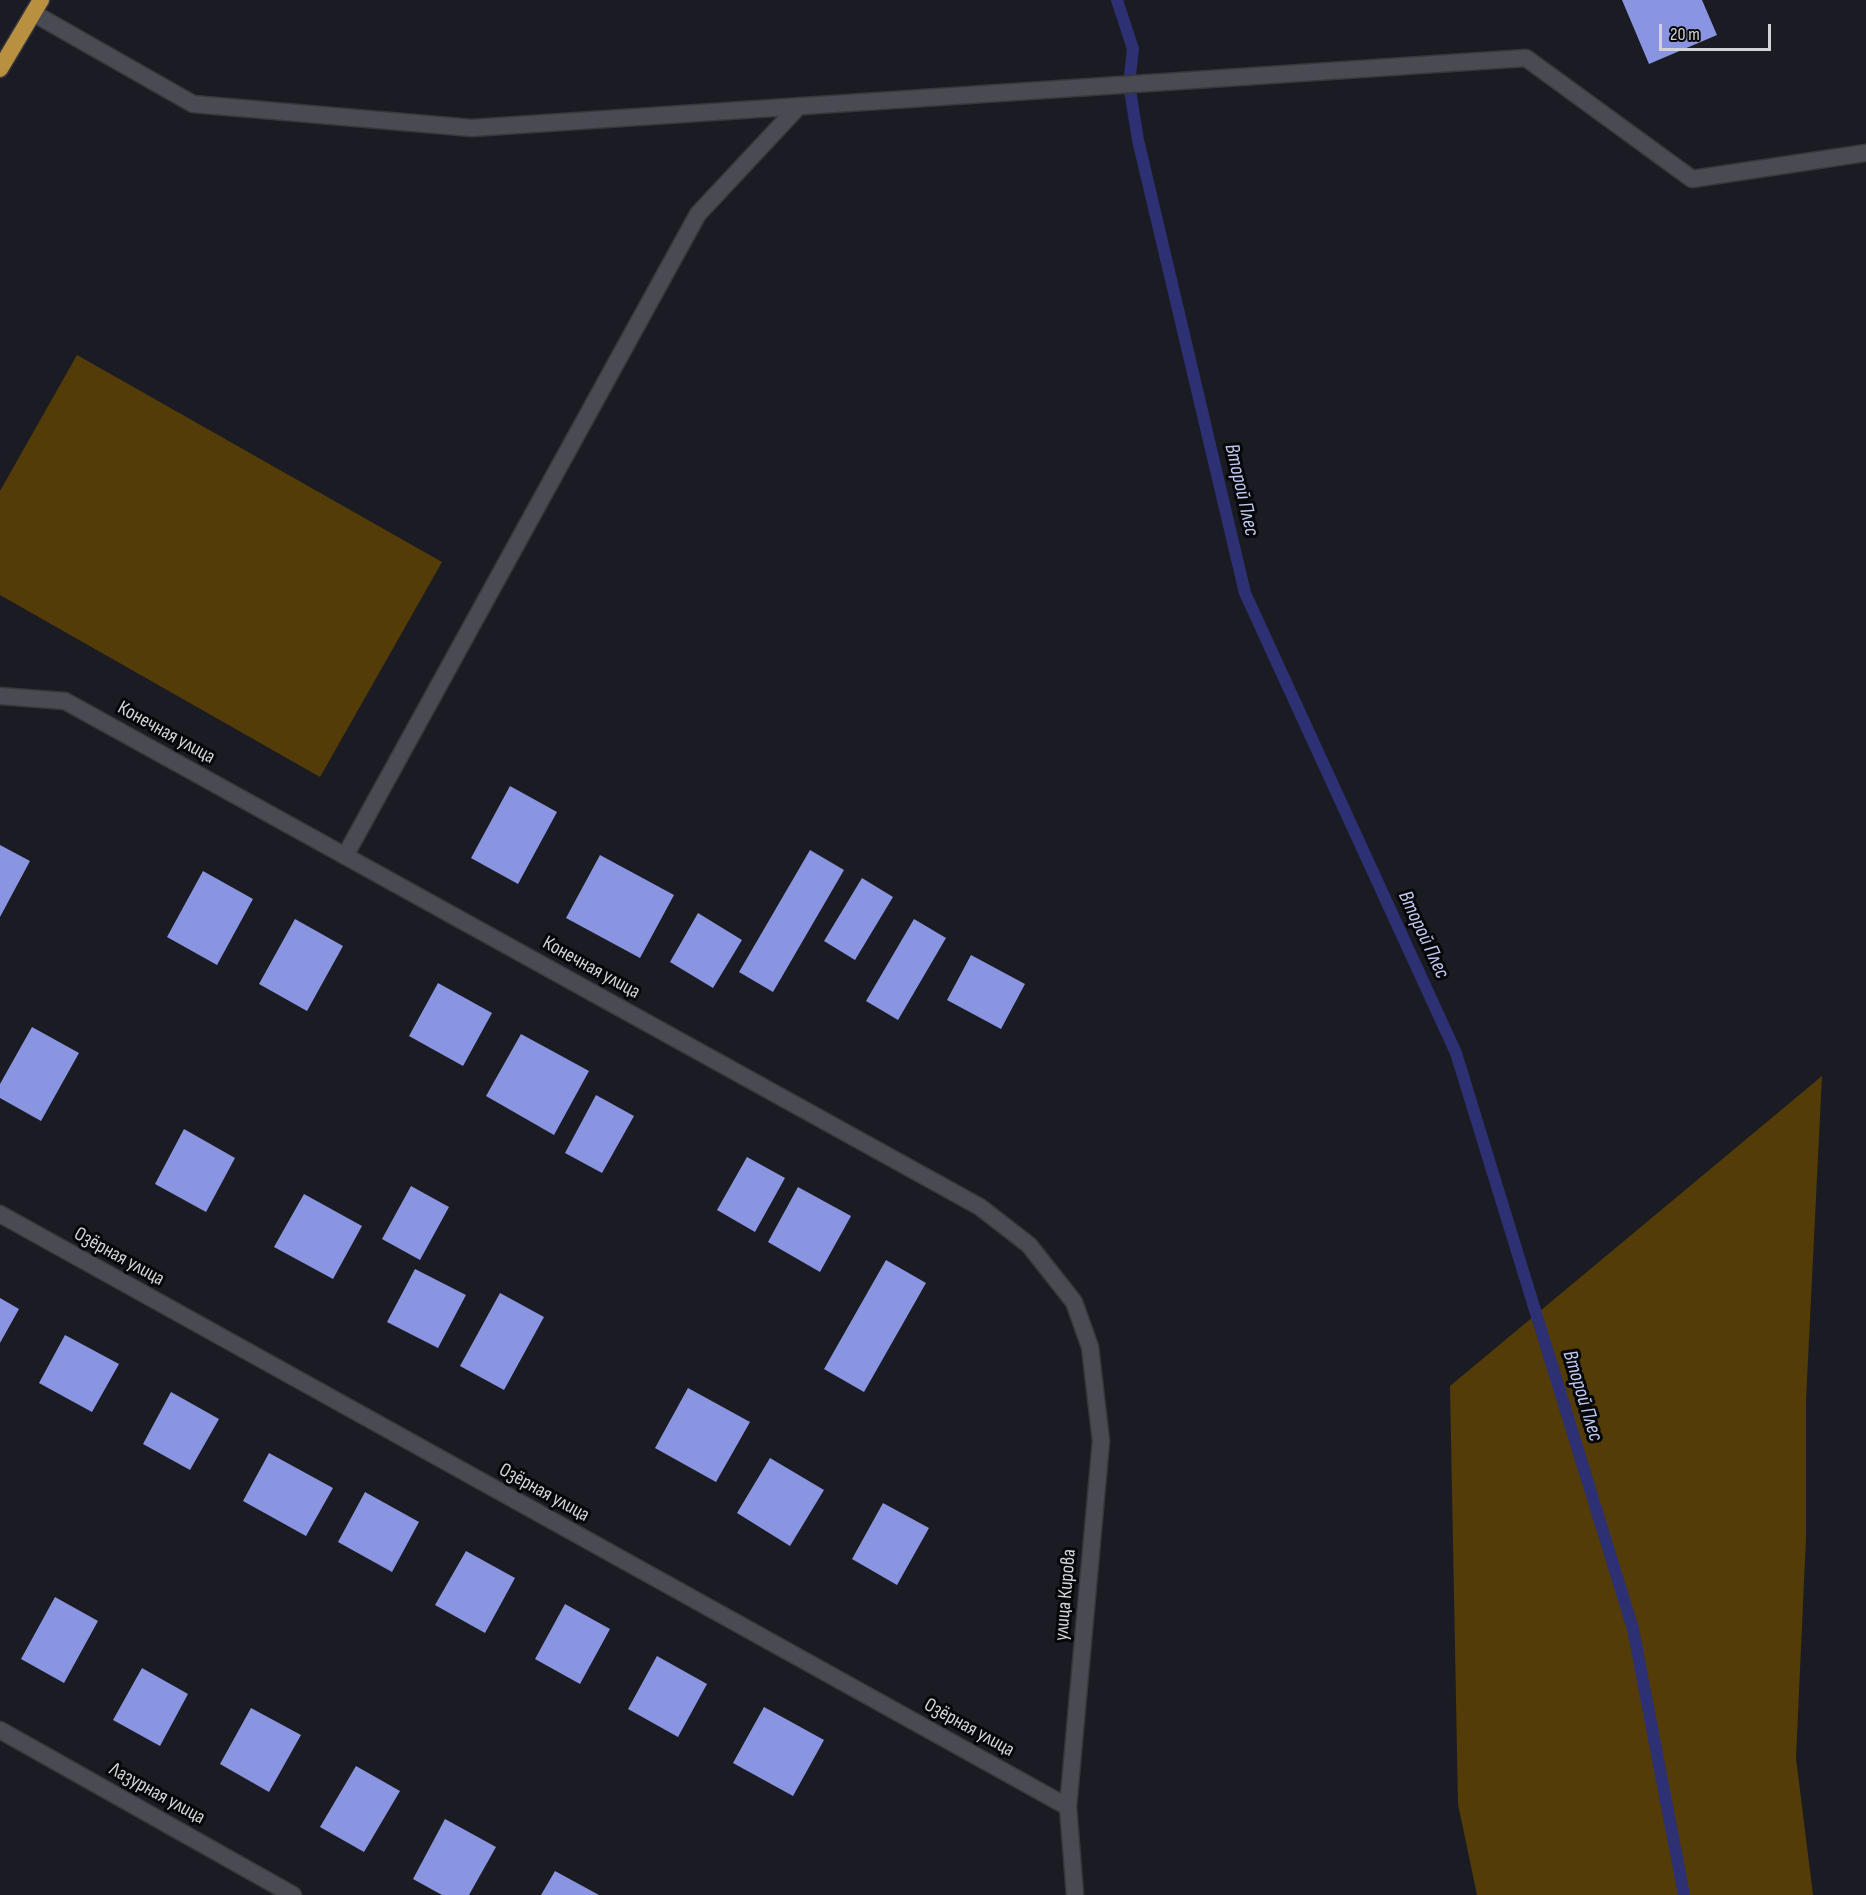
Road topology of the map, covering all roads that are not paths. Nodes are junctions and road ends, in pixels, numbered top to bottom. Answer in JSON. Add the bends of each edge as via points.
{"nodes":[{"id":1,"x":37,"y":7,"type":"edge"},
{"id":2,"x":0,"y":69,"type":"edge"},
{"id":3,"x":799,"y":106,"type":"junction"},
{"id":4,"x":1866,"y":153,"type":"edge"},
{"id":5,"x":0,"y":696,"type":"edge"},
{"id":6,"x":345,"y":856,"type":"junction"},
{"id":7,"x":0,"y":1214,"type":"edge"},
{"id":8,"x":1074,"y":1302,"type":"joint"},
{"id":9,"x":0,"y":1731,"type":"edge"},
{"id":10,"x":1068,"y":1807,"type":"junction"},
{"id":11,"x":293,"y":1895,"type":"edge"},
{"id":12,"x":1075,"y":1895,"type":"edge"}],
"edges":[{"from":1,"to":2,"type":"highway"},
{"from":1,"to":3,"type":"street","via":[[193,104],[472,129]]},
{"from":3,"to":4,"type":"street","via":[[1526,58],[1692,179]]},
{"from":3,"to":6,"type":"street","via":[[698,214]]},
{"from":5,"to":6,"type":"street","name":"Конечная улица","via":[[65,701]]},
{"from":6,"to":8,"type":"street","name":"Конечная улица","via":[[980,1207],[1029,1245]]},
{"from":7,"to":10,"type":"street","name":"Озёрная улица"},
{"from":8,"to":10,"type":"street","name":"улица Кирова","via":[[1090,1347],[1101,1441]]},
{"from":9,"to":11,"type":"street","name":"Лазурная улица"},
{"from":10,"to":12,"type":"street","name":"улица Кирова"}]}
